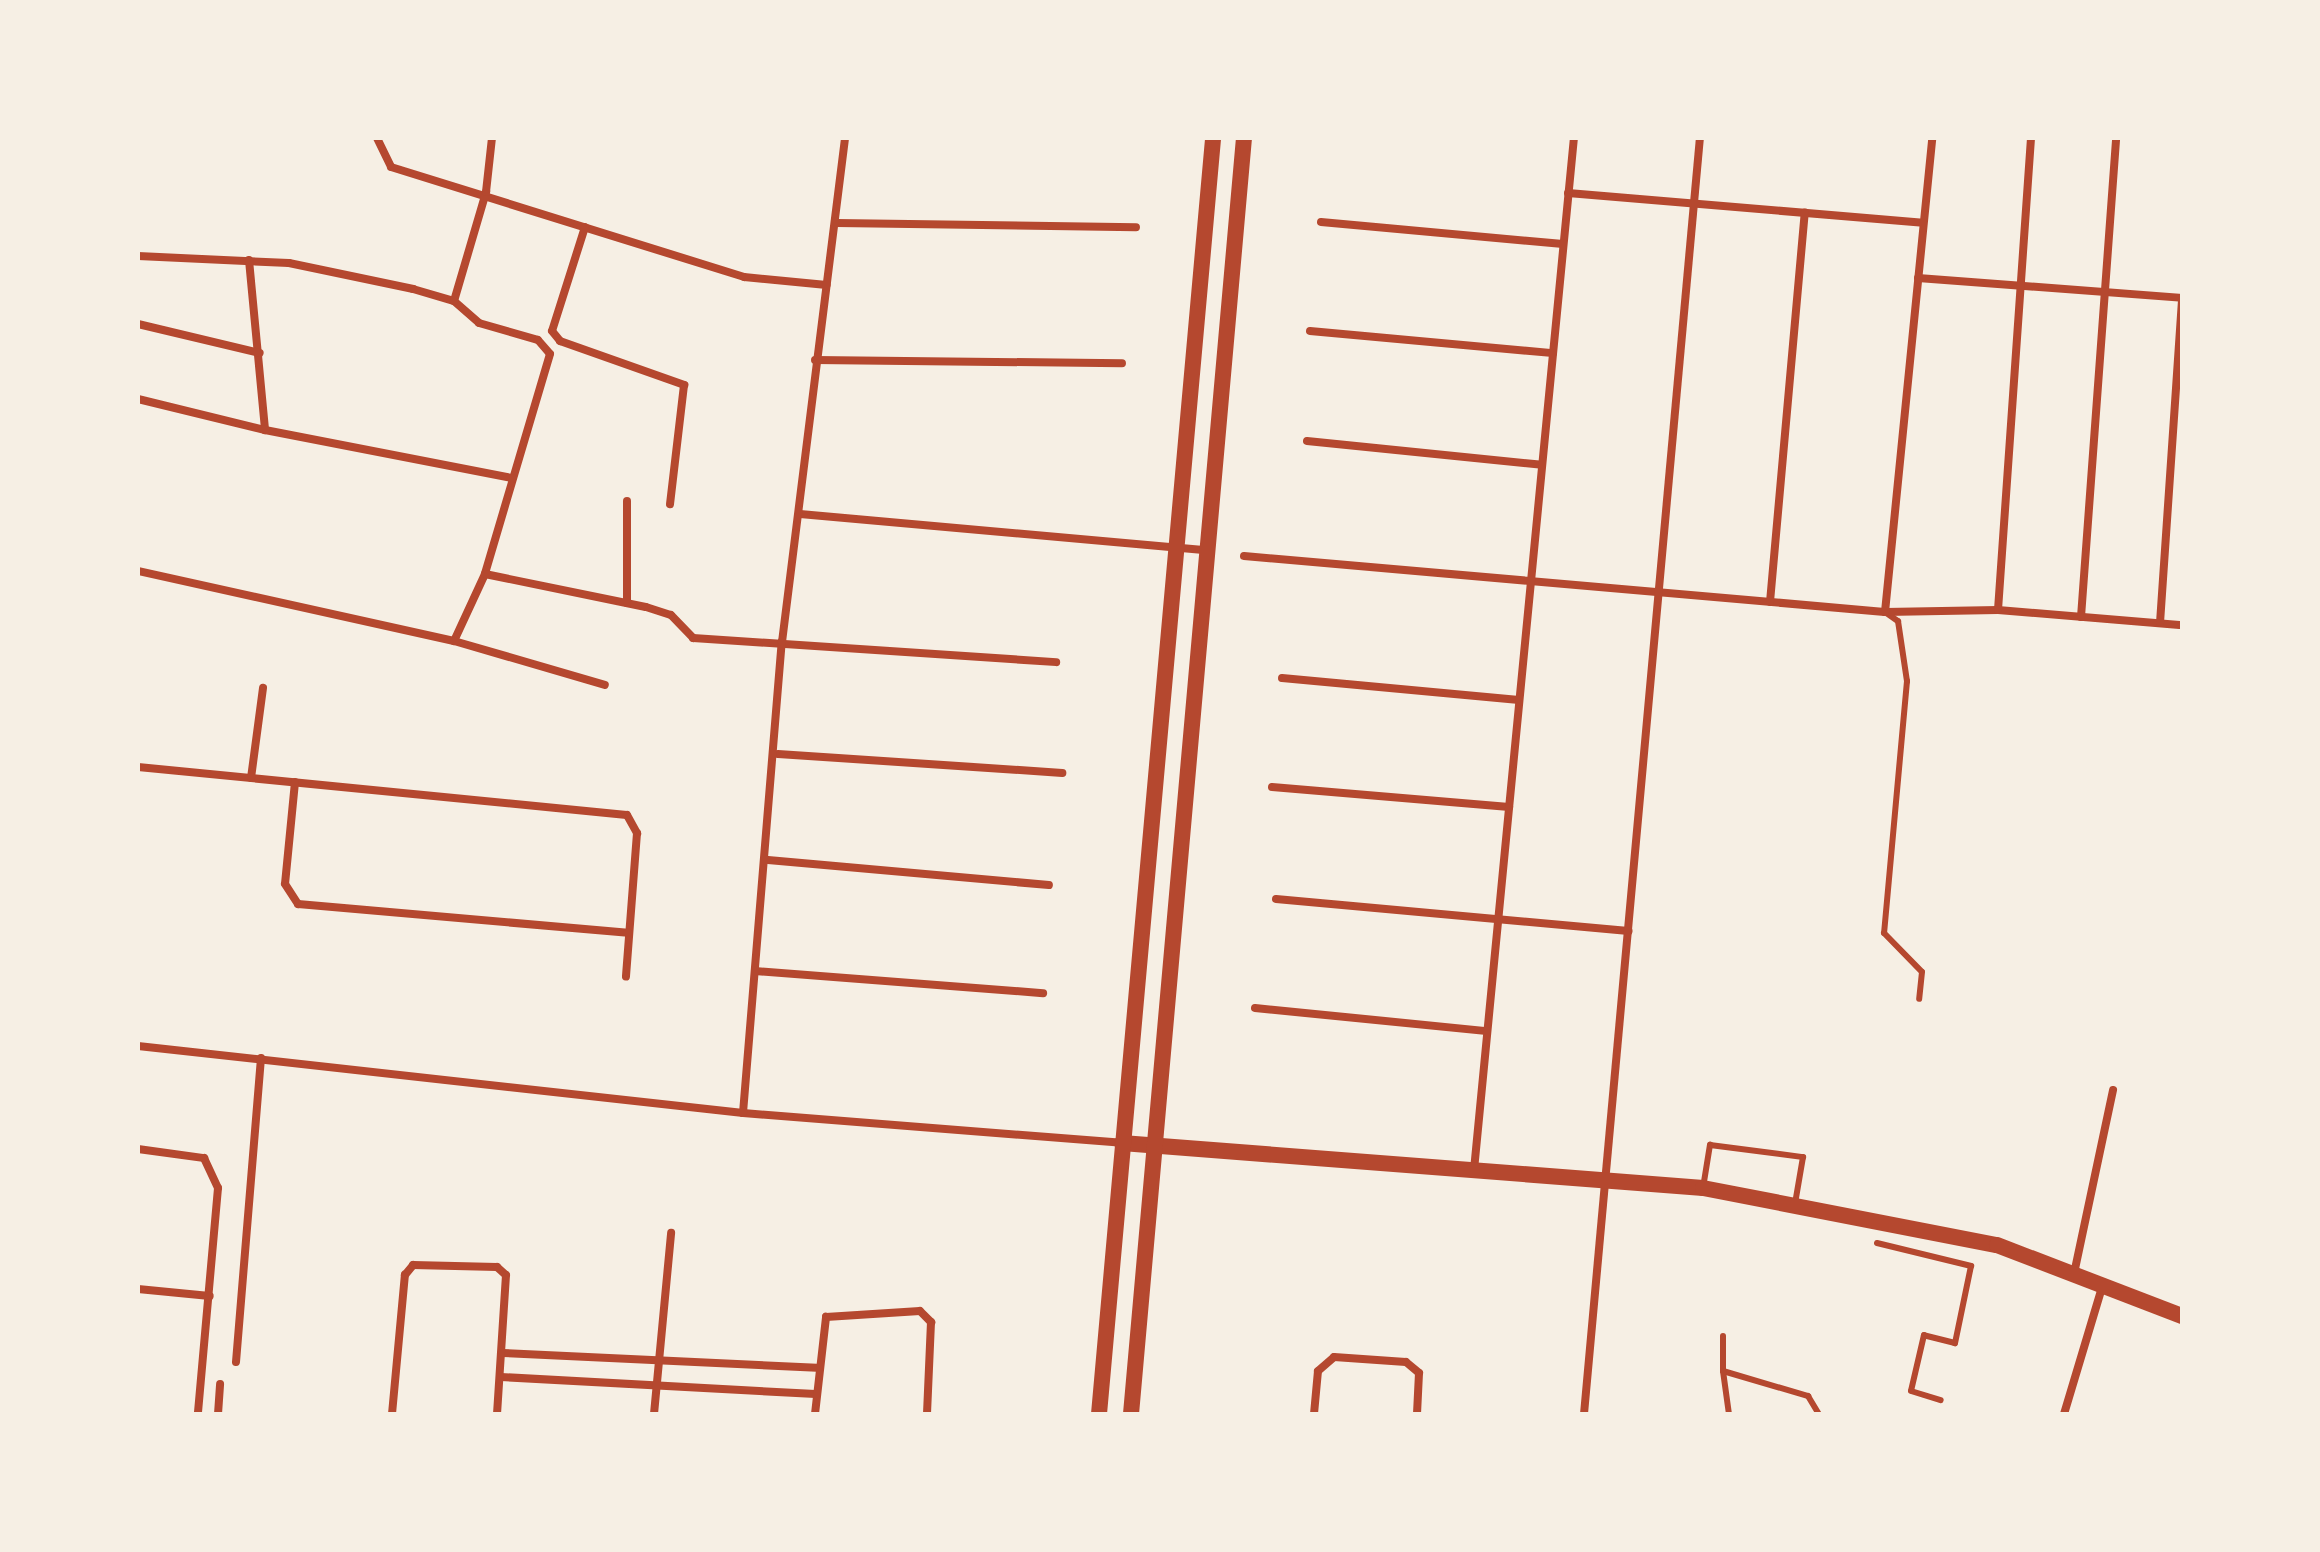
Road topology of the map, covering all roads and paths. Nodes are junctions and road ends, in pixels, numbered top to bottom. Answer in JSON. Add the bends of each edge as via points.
{"nodes":[{"id":1,"x":377,"y":138,"type":"edge"},
{"id":2,"x":492,"y":138,"type":"edge"},
{"id":3,"x":845,"y":138,"type":"edge"},
{"id":4,"x":1213,"y":138,"type":"edge"},
{"id":5,"x":1244,"y":138,"type":"edge"},
{"id":6,"x":1574,"y":138,"type":"edge"},
{"id":7,"x":1700,"y":138,"type":"edge"},
{"id":8,"x":1932,"y":138,"type":"edge"},
{"id":9,"x":2031,"y":138,"type":"edge"},
{"id":10,"x":2116,"y":138,"type":"edge"},
{"id":11,"x":486,"y":192,"type":"junction"},
{"id":12,"x":1568,"y":193,"type":"junction"},
{"id":13,"x":1694,"y":204,"type":"junction"},
{"id":14,"x":1805,"y":213,"type":"junction"},
{"id":15,"x":1321,"y":222,"type":"dead end"},
{"id":16,"x":837,"y":223,"type":"junction"},
{"id":17,"x":1923,"y":223,"type":"junction"},
{"id":18,"x":585,"y":227,"type":"junction"},
{"id":19,"x":1136,"y":227,"type":"dead end"},
{"id":20,"x":1563,"y":244,"type":"junction"},
{"id":21,"x":138,"y":256,"type":"edge"},
{"id":22,"x":249,"y":260,"type":"junction"},
{"id":23,"x":1918,"y":278,"type":"junction"},
{"id":24,"x":827,"y":285,"type":"junction"},
{"id":25,"x":2022,"y":286,"type":"junction"},
{"id":26,"x":2104,"y":293,"type":"junction"},
{"id":27,"x":2182,"y":299,"type":"edge"},
{"id":28,"x":454,"y":301,"type":"junction"},
{"id":29,"x":138,"y":324,"type":"edge"},
{"id":30,"x":1310,"y":331,"type":"dead end"},
{"id":31,"x":260,"y":353,"type":"junction"},
{"id":32,"x":1553,"y":353,"type":"junction"},
{"id":33,"x":815,"y":360,"type":"junction"},
{"id":34,"x":1122,"y":363,"type":"dead end"},
{"id":35,"x":138,"y":399,"type":"edge"},
{"id":36,"x":265,"y":430,"type":"junction"},
{"id":37,"x":1307,"y":441,"type":"dead end"},
{"id":38,"x":1542,"y":465,"type":"junction"},
{"id":39,"x":512,"y":478,"type":"junction"},
{"id":40,"x":627,"y":501,"type":"dead end"},
{"id":41,"x":670,"y":504,"type":"dead end"},
{"id":42,"x":800,"y":514,"type":"junction"},
{"id":43,"x":1175,"y":547,"type":"junction"},
{"id":44,"x":1203,"y":550,"type":"junction"},
{"id":45,"x":1244,"y":556,"type":"dead end"},
{"id":46,"x":138,"y":571,"type":"edge"},
{"id":47,"x":485,"y":574,"type":"junction"},
{"id":48,"x":1531,"y":580,"type":"junction"},
{"id":49,"x":1660,"y":591,"type":"junction"},
{"id":50,"x":1770,"y":602,"type":"junction"},
{"id":51,"x":627,"y":603,"type":"junction"},
{"id":52,"x":1998,"y":610,"type":"junction"},
{"id":53,"x":1885,"y":612,"type":"junction"},
{"id":54,"x":2081,"y":617,"type":"junction"},
{"id":55,"x":2160,"y":623,"type":"junction"},
{"id":56,"x":2182,"y":625,"type":"edge"},
{"id":57,"x":454,"y":641,"type":"junction"},
{"id":58,"x":782,"y":642,"type":"junction"},
{"id":59,"x":1056,"y":662,"type":"dead end"},
{"id":60,"x":1282,"y":678,"type":"dead end"},
{"id":61,"x":605,"y":685,"type":"dead end"},
{"id":62,"x":263,"y":688,"type":"dead end"},
{"id":63,"x":1519,"y":700,"type":"junction"},
{"id":64,"x":778,"y":754,"type":"junction"},
{"id":65,"x":138,"y":767,"type":"edge"},
{"id":66,"x":1062,"y":773,"type":"dead end"},
{"id":67,"x":251,"y":778,"type":"junction"},
{"id":68,"x":295,"y":782,"type":"junction"},
{"id":69,"x":1272,"y":787,"type":"dead end"},
{"id":70,"x":1509,"y":807,"type":"junction"},
{"id":71,"x":768,"y":860,"type":"junction"},
{"id":72,"x":1049,"y":885,"type":"dead end"},
{"id":73,"x":1276,"y":899,"type":"dead end"},
{"id":74,"x":1498,"y":919,"type":"junction"},
{"id":75,"x":1629,"y":931,"type":"junction"},
{"id":76,"x":628,"y":933,"type":"junction"},
{"id":77,"x":755,"y":971,"type":"junction"},
{"id":78,"x":626,"y":977,"type":"dead end"},
{"id":79,"x":1043,"y":993,"type":"dead end"},
{"id":80,"x":1919,"y":999,"type":"dead end"},
{"id":81,"x":1255,"y":1008,"type":"dead end"},
{"id":82,"x":1487,"y":1031,"type":"junction"},
{"id":83,"x":138,"y":1046,"type":"edge"},
{"id":84,"x":1132,"y":1047,"type":"junction"},
{"id":85,"x":1162,"y":1051,"type":"junction"},
{"id":86,"x":261,"y":1058,"type":"junction"},
{"id":87,"x":2113,"y":1090,"type":"dead end"},
{"id":88,"x":743,"y":1113,"type":"junction"},
{"id":89,"x":1122,"y":1143,"type":"junction"},
{"id":90,"x":1152,"y":1146,"type":"junction"},
{"id":91,"x":138,"y":1149,"type":"edge"},
{"id":92,"x":1474,"y":1171,"type":"junction"},
{"id":93,"x":1605,"y":1182,"type":"junction"},
{"id":94,"x":1703,"y":1188,"type":"junction"},
{"id":95,"x":1795,"y":1205,"type":"junction"},
{"id":96,"x":1925,"y":1230,"type":"junction"},
{"id":97,"x":671,"y":1233,"type":"dead end"},
{"id":98,"x":1115,"y":1241,"type":"junction"},
{"id":99,"x":1877,"y":1243,"type":"dead end"},
{"id":100,"x":1144,"y":1244,"type":"junction"},
{"id":101,"x":1920,"y":1254,"type":"junction"},
{"id":102,"x":2075,"y":1269,"type":"junction"},
{"id":103,"x":2104,"y":1281,"type":"junction"},
{"id":104,"x":138,"y":1289,"type":"edge"},
{"id":105,"x":210,"y":1296,"type":"junction"},
{"id":106,"x":2182,"y":1316,"type":"edge"},
{"id":107,"x":1723,"y":1336,"type":"dead end"},
{"id":108,"x":503,"y":1353,"type":"junction"},
{"id":109,"x":236,"y":1362,"type":"dead end"},
{"id":110,"x":659,"y":1363,"type":"junction"},
{"id":111,"x":817,"y":1368,"type":"junction"},
{"id":112,"x":1723,"y":1371,"type":"junction"},
{"id":113,"x":501,"y":1377,"type":"junction"},
{"id":114,"x":220,"y":1384,"type":"dead end"},
{"id":115,"x":656,"y":1389,"type":"junction"},
{"id":116,"x":816,"y":1394,"type":"junction"},
{"id":117,"x":1941,"y":1400,"type":"dead end"},
{"id":118,"x":198,"y":1414,"type":"edge"},
{"id":119,"x":218,"y":1414,"type":"edge"},
{"id":120,"x":392,"y":1414,"type":"edge"},
{"id":121,"x":497,"y":1414,"type":"edge"},
{"id":122,"x":654,"y":1414,"type":"edge"},
{"id":123,"x":815,"y":1414,"type":"edge"},
{"id":124,"x":927,"y":1414,"type":"edge"},
{"id":125,"x":1099,"y":1414,"type":"edge"},
{"id":126,"x":1131,"y":1414,"type":"edge"},
{"id":127,"x":1314,"y":1414,"type":"edge"},
{"id":128,"x":1417,"y":1414,"type":"edge"},
{"id":129,"x":1584,"y":1414,"type":"edge"},
{"id":130,"x":1729,"y":1414,"type":"edge"},
{"id":131,"x":1819,"y":1414,"type":"edge"},
{"id":132,"x":2064,"y":1414,"type":"edge"}],
"edges":[{"from":1,"to":11,"type":"street","via":[[391,167]]},
{"from":2,"to":11,"type":"street"},
{"from":3,"to":16,"type":"street"},
{"from":4,"to":43,"type":"main road"},
{"from":5,"to":44,"type":"main road"},
{"from":6,"to":12,"type":"street"},
{"from":7,"to":13,"type":"street"},
{"from":8,"to":17,"type":"street"},
{"from":9,"to":25,"type":"street"},
{"from":10,"to":26,"type":"street"},
{"from":11,"to":18,"type":"street"},
{"from":11,"to":28,"type":"street"},
{"from":12,"to":13,"type":"street"},
{"from":12,"to":20,"type":"street"},
{"from":13,"to":14,"type":"street"},
{"from":13,"to":49,"type":"street"},
{"from":14,"to":17,"type":"street"},
{"from":14,"to":50,"type":"street"},
{"from":15,"to":20,"type":"street"},
{"from":16,"to":19,"type":"street"},
{"from":16,"to":24,"type":"street"},
{"from":17,"to":23,"type":"street"},
{"from":18,"to":24,"type":"street","via":[[744,277]]},
{"from":18,"to":41,"type":"street","via":[[552,331],[560,341],[684,385]]},
{"from":20,"to":32,"type":"street"},
{"from":21,"to":22,"type":"street"},
{"from":22,"to":28,"type":"street"},
{"from":22,"to":31,"type":"street"},
{"from":23,"to":25,"type":"street"},
{"from":23,"to":53,"type":"street"},
{"from":24,"to":33,"type":"street"},
{"from":25,"to":26,"type":"street"},
{"from":25,"to":52,"type":"street"},
{"from":26,"to":27,"type":"street"},
{"from":26,"to":54,"type":"street"},
{"from":27,"to":55,"type":"street"},
{"from":28,"to":39,"type":"street","via":[[479,323],[550,350]]},
{"from":29,"to":31,"type":"street"},
{"from":30,"to":32,"type":"street"},
{"from":31,"to":36,"type":"street"},
{"from":32,"to":38,"type":"street"},
{"from":33,"to":34,"type":"street"},
{"from":33,"to":42,"type":"street"},
{"from":35,"to":36,"type":"street"},
{"from":36,"to":39,"type":"street"},
{"from":37,"to":38,"type":"street"},
{"from":38,"to":48,"type":"street"},
{"from":39,"to":47,"type":"street"},
{"from":40,"to":51,"type":"street"},
{"from":42,"to":43,"type":"street"},
{"from":42,"to":58,"type":"street"},
{"from":43,"to":44,"type":"street"},
{"from":43,"to":84,"type":"main road"},
{"from":44,"to":85,"type":"main road"},
{"from":45,"to":48,"type":"street"},
{"from":46,"to":57,"type":"street"},
{"from":47,"to":51,"type":"street"},
{"from":47,"to":57,"type":"street"},
{"from":48,"to":49,"type":"street"},
{"from":48,"to":63,"type":"street"},
{"from":49,"to":50,"type":"street"},
{"from":49,"to":75,"type":"street"},
{"from":50,"to":53,"type":"street"},
{"from":51,"to":58,"type":"street","via":[[671,615],[693,638]]},
{"from":52,"to":53,"type":"street"},
{"from":52,"to":54,"type":"street"},
{"from":53,"to":80,"type":"lane","via":[[1898,621],[1907,681],[1884,933],[1922,972]]},
{"from":54,"to":55,"type":"street"},
{"from":55,"to":56,"type":"street"},
{"from":57,"to":61,"type":"street"},
{"from":58,"to":59,"type":"street"},
{"from":58,"to":64,"type":"street"},
{"from":60,"to":63,"type":"street"},
{"from":62,"to":67,"type":"street"},
{"from":63,"to":70,"type":"street"},
{"from":64,"to":66,"type":"street"},
{"from":64,"to":71,"type":"street"},
{"from":65,"to":67,"type":"street"},
{"from":67,"to":68,"type":"street"},
{"from":68,"to":76,"type":"street","via":[[627,815],[637,833]]},
{"from":68,"to":76,"type":"street","via":[[285,884],[298,904]]},
{"from":69,"to":70,"type":"street"},
{"from":70,"to":74,"type":"street"},
{"from":71,"to":72,"type":"street"},
{"from":71,"to":77,"type":"street"},
{"from":73,"to":74,"type":"street"},
{"from":74,"to":75,"type":"street"},
{"from":74,"to":82,"type":"street"},
{"from":75,"to":93,"type":"street"},
{"from":76,"to":78,"type":"street"},
{"from":77,"to":79,"type":"street"},
{"from":77,"to":88,"type":"street"},
{"from":81,"to":82,"type":"street"},
{"from":82,"to":92,"type":"street"},
{"from":83,"to":86,"type":"street"},
{"from":84,"to":85,"type":"main road"},
{"from":84,"to":89,"type":"main road"},
{"from":85,"to":90,"type":"main road"},
{"from":86,"to":88,"type":"street"},
{"from":86,"to":109,"type":"street"},
{"from":87,"to":102,"type":"street"},
{"from":88,"to":89,"type":"street"},
{"from":89,"to":90,"type":"main road"},
{"from":89,"to":98,"type":"main road"},
{"from":90,"to":92,"type":"main road"},
{"from":90,"to":100,"type":"main road"},
{"from":91,"to":105,"type":"street","via":[[204,1158],[214,1173],[219,1199]]},
{"from":92,"to":93,"type":"main road"},
{"from":93,"to":94,"type":"main road"},
{"from":93,"to":129,"type":"street"},
{"from":94,"to":95,"type":"main road"},
{"from":94,"to":95,"type":"lane","via":[[1710,1145],[1803,1157]]},
{"from":95,"to":96,"type":"main road"},
{"from":96,"to":101,"type":"lane"},
{"from":96,"to":102,"type":"main road"},
{"from":97,"to":110,"type":"street"},
{"from":98,"to":100,"type":"main road"},
{"from":98,"to":125,"type":"main road"},
{"from":99,"to":101,"type":"lane"},
{"from":100,"to":126,"type":"main road"},
{"from":101,"to":117,"type":"lane","via":[[1971,1266],[1955,1343],[1924,1335],[1914,1377],[1911,1391]]},
{"from":102,"to":103,"type":"main road"},
{"from":103,"to":106,"type":"main road"},
{"from":103,"to":132,"type":"street"},
{"from":104,"to":105,"type":"street"},
{"from":105,"to":118,"type":"street"},
{"from":107,"to":112,"type":"lane"},
{"from":108,"to":110,"type":"street"},
{"from":108,"to":113,"type":"street"},
{"from":108,"to":120,"type":"street","via":[[504,1272],[410,1266]]},
{"from":110,"to":111,"type":"street"},
{"from":110,"to":115,"type":"street"},
{"from":111,"to":116,"type":"street"},
{"from":111,"to":124,"type":"street","via":[[821,1326],[830,1314],[924,1312],[931,1322]]},
{"from":112,"to":130,"type":"lane"},
{"from":112,"to":131,"type":"lane","via":[[1808,1396]]},
{"from":113,"to":115,"type":"street"},
{"from":113,"to":121,"type":"street"},
{"from":114,"to":119,"type":"street"},
{"from":115,"to":116,"type":"street"},
{"from":115,"to":122,"type":"street"},
{"from":116,"to":123,"type":"street"},
{"from":127,"to":128,"type":"street","via":[[1318,1371],[1334,1357],[1406,1362],[1419,1373]]}]}
